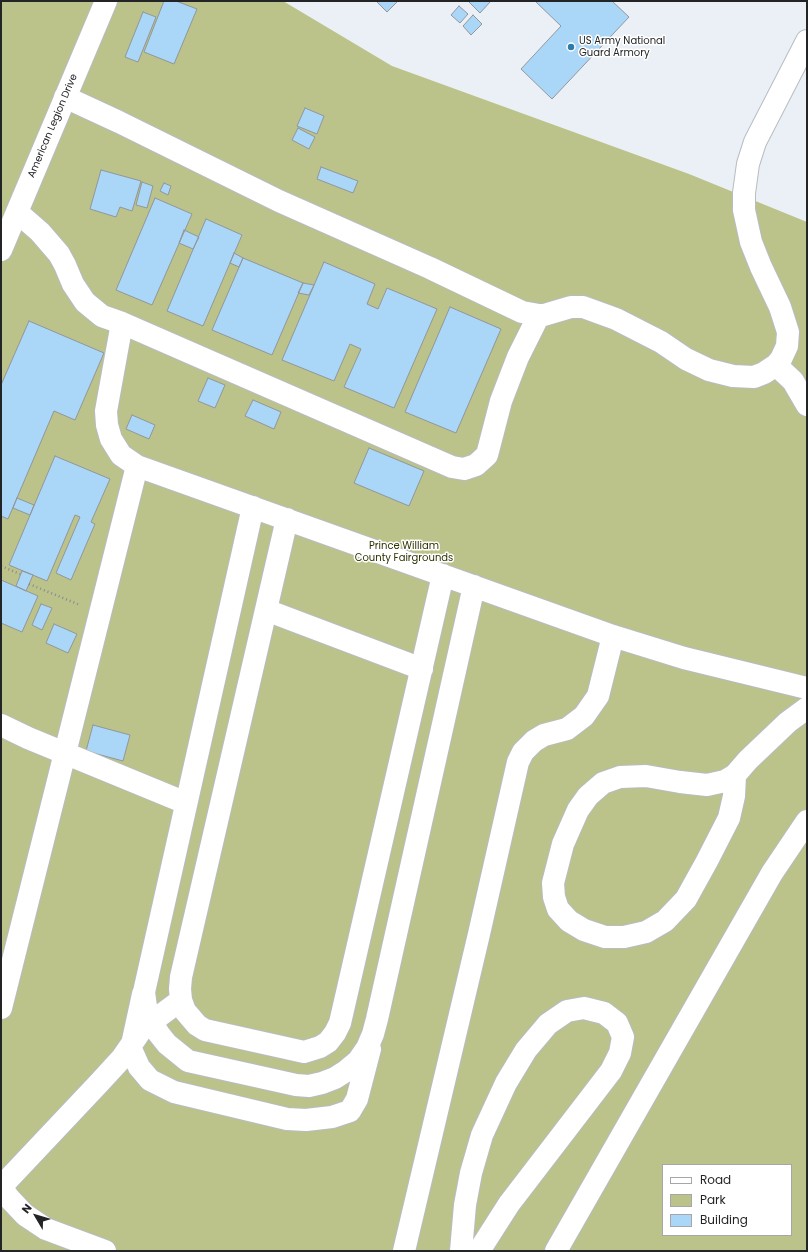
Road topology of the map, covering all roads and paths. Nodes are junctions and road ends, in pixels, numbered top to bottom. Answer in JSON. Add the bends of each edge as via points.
{"nodes":[{"id":1,"x":106,"y":1,"type":"edge"},
{"id":2,"x":807,"y":41,"type":"edge"},
{"id":3,"x":65,"y":97,"type":"junction"},
{"id":4,"x":17,"y":212,"type":"junction"},
{"id":5,"x":1,"y":250,"type":"edge"},
{"id":6,"x":539,"y":315,"type":"junction"},
{"id":7,"x":122,"y":323,"type":"junction"},
{"id":8,"x":776,"y":365,"type":"junction"},
{"id":9,"x":807,"y":405,"type":"edge"},
{"id":10,"x":137,"y":466,"type":"junction"},
{"id":11,"x":254,"y":507,"type":"junction"},
{"id":12,"x":287,"y":519,"type":"junction"},
{"id":13,"x":1,"y":566,"type":"edge"},
{"id":14,"x":20,"y":574,"type":"dead end"},
{"id":15,"x":443,"y":575,"type":"junction"},
{"id":16,"x":29,"y":584,"type":"dead end"},
{"id":17,"x":474,"y":586,"type":"junction"},
{"id":18,"x":266,"y":610,"type":"junction"},
{"id":19,"x":100,"y":614,"type":"junction"},
{"id":20,"x":613,"y":636,"type":"junction"},
{"id":21,"x":422,"y":669,"type":"junction"},
{"id":22,"x":807,"y":688,"type":"edge"},
{"id":23,"x":807,"y":708,"type":"edge"},
{"id":24,"x":1,"y":725,"type":"edge"},
{"id":25,"x":65,"y":753,"type":"junction"},
{"id":26,"x":735,"y":775,"type":"junction"},
{"id":27,"x":186,"y":803,"type":"junction"},
{"id":28,"x":807,"y":821,"type":"edge"},
{"id":29,"x":144,"y":992,"type":"junction"},
{"id":30,"x":181,"y":1000,"type":"junction"},
{"id":31,"x":1,"y":1008,"type":"edge"},
{"id":32,"x":151,"y":1021,"type":"junction"},
{"id":33,"x":373,"y":1034,"type":"junction"},
{"id":34,"x":132,"y":1041,"type":"junction"},
{"id":35,"x":324,"y":1044,"type":"junction"},
{"id":36,"x":341,"y":1074,"type":"junction"},
{"id":37,"x":1,"y":1187,"type":"edge"},
{"id":38,"x":105,"y":1251,"type":"edge"},
{"id":39,"x":404,"y":1251,"type":"edge"},
{"id":40,"x":461,"y":1251,"type":"edge"},
{"id":41,"x":479,"y":1251,"type":"edge"},
{"id":42,"x":556,"y":1251,"type":"edge"}],
"edges":[{"from":1,"to":3,"type":"lane","name":"American Legion Drive"},
{"from":2,"to":8,"type":"lane","via":[[755,142],[748,164],[744,193],[744,210],[751,242],[780,307],[788,332],[787,346]]},
{"from":3,"to":4,"type":"lane","name":"American Legion Drive"},
{"from":3,"to":6,"type":"lane","via":[[279,200],[522,312]]},
{"from":4,"to":5,"type":"lane","name":"American Legion Drive"},
{"from":4,"to":7,"type":"lane","via":[[40,232],[58,254],[85,302],[102,316]]},
{"from":6,"to":7,"type":"lane","via":[[504,393],[486,455],[476,465],[464,469],[444,464]]},
{"from":6,"to":8,"type":"lane","via":[[571,307],[583,307],[616,319],[708,370],[733,376],[754,377]]},
{"from":7,"to":10,"type":"lane","via":[[106,411],[107,425],[111,440],[121,455]]},
{"from":8,"to":9,"type":"lane","via":[[792,381]]},
{"from":10,"to":11,"type":"lane"},
{"from":10,"to":19,"type":"lane"},
{"from":11,"to":12,"type":"lane"},
{"from":11,"to":27,"type":"lane"},
{"from":12,"to":15,"type":"lane"},
{"from":12,"to":18,"type":"lane"},
{"from":13,"to":14,"type":"path"},
{"from":15,"to":17,"type":"lane"},
{"from":15,"to":21,"type":"lane"},
{"from":16,"to":19,"type":"path"},
{"from":17,"to":20,"type":"lane"},
{"from":17,"to":33,"type":"lane"},
{"from":18,"to":21,"type":"lane"},
{"from":18,"to":30,"type":"lane","via":[[181,977]]},
{"from":19,"to":25,"type":"lane"},
{"from":20,"to":22,"type":"lane","via":[[684,658]]},
{"from":20,"to":39,"type":"lane","via":[[598,696],[584,716],[567,729],[544,735],[534,741],[523,752],[518,762]]},
{"from":21,"to":35,"type":"lane","via":[[340,1023],[335,1033]]},
{"from":23,"to":26,"type":"lane","via":[[788,722]]},
{"from":24,"to":25,"type":"lane"},
{"from":25,"to":27,"type":"lane"},
{"from":25,"to":31,"type":"lane"},
{"from":26,"to":26,"type":"lane","via":[[725,781],[707,785],[646,776],[620,776],[603,783],[588,796],[578,810],[563,844],[553,883],[558,909],[569,921],[584,930],[605,937],[624,937],[646,932],[665,921],[686,899],[729,818]]},
{"from":27,"to":29,"type":"lane"},
{"from":28,"to":42,"type":"lane","via":[[756,899]]},
{"from":29,"to":32,"type":"lane"},
{"from":29,"to":34,"type":"lane"},
{"from":30,"to":32,"type":"lane"},
{"from":30,"to":35,"type":"lane","via":[[190,1018],[205,1030],[304,1052]]},
{"from":32,"to":34,"type":"lane"},
{"from":32,"to":36,"type":"lane","via":[[167,1044],[188,1061],[296,1086],[322,1083]]},
{"from":33,"to":34,"type":"lane","via":[[357,1099],[350,1111],[332,1117],[306,1120],[287,1119],[174,1092],[150,1080],[138,1068],[131,1049]]},
{"from":33,"to":36,"type":"lane","via":[[358,1061]]},
{"from":34,"to":37,"type":"lane","via":[[122,1058]]},
{"from":35,"to":36,"type":"lane"},
{"from":37,"to":38,"type":"lane","via":[[25,1215],[46,1229]]},
{"from":40,"to":41,"type":"lane","via":[[471,1173],[482,1135],[510,1076],[526,1050],[548,1024],[567,1011],[584,1008],[604,1013],[617,1022],[623,1037],[620,1054],[611,1071],[509,1204]]}]}
